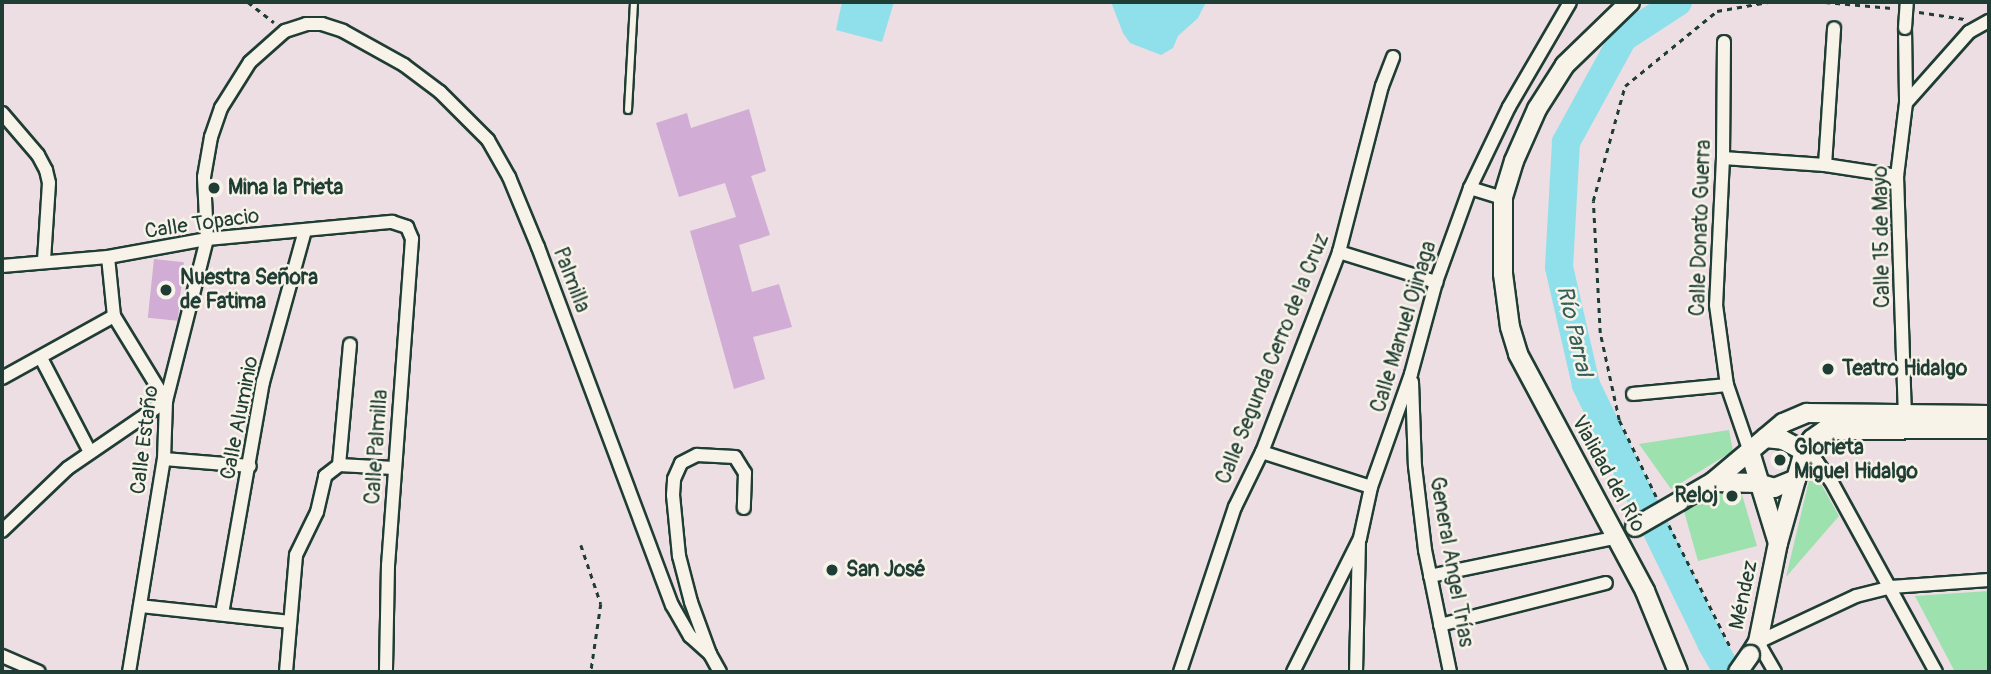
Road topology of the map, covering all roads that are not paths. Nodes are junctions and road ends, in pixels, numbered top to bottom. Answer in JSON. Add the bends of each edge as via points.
{"nodes":[{"id":1,"x":634,"y":2,"type":"edge"},
{"id":2,"x":1570,"y":2,"type":"edge"},
{"id":3,"x":1630,"y":2,"type":"edge"},
{"id":4,"x":1907,"y":2,"type":"edge"},
{"id":5,"x":1989,"y":21,"type":"edge"},
{"id":6,"x":1834,"y":28,"type":"dead end"},
{"id":7,"x":285,"y":31,"type":"joint"},
{"id":8,"x":1724,"y":42,"type":"dead end"},
{"id":9,"x":1393,"y":57,"type":"dead end"},
{"id":10,"x":1906,"y":103,"type":"junction"},
{"id":11,"x":628,"y":110,"type":"dead end"},
{"id":12,"x":2,"y":113,"type":"edge"},
{"id":13,"x":1723,"y":158,"type":"junction"},
{"id":14,"x":1825,"y":165,"type":"junction"},
{"id":15,"x":1897,"y":176,"type":"junction"},
{"id":16,"x":1470,"y":188,"type":"junction"},
{"id":17,"x":1503,"y":198,"type":"junction"},
{"id":18,"x":407,"y":227,"type":"joint"},
{"id":19,"x":305,"y":231,"type":"junction"},
{"id":20,"x":207,"y":239,"type":"junction"},
{"id":21,"x":1339,"y":252,"type":"junction"},
{"id":22,"x":108,"y":257,"type":"junction"},
{"id":23,"x":44,"y":261,"type":"junction"},
{"id":24,"x":2,"y":266,"type":"edge"},
{"id":25,"x":1436,"y":282,"type":"junction"},
{"id":26,"x":114,"y":316,"type":"junction"},
{"id":27,"x":350,"y":344,"type":"dead end"},
{"id":28,"x":41,"y":358,"type":"junction"},
{"id":29,"x":1411,"y":374,"type":"junction"},
{"id":30,"x":2,"y":378,"type":"edge"},
{"id":31,"x":1727,"y":385,"type":"junction"},
{"id":32,"x":1633,"y":394,"type":"dead end"},
{"id":33,"x":166,"y":401,"type":"junction"},
{"id":34,"x":1989,"y":415,"type":"edge"},
{"id":35,"x":1905,"y":423,"type":"junction"},
{"id":36,"x":1989,"y":429,"type":"edge"},
{"id":37,"x":1765,"y":438,"type":"junction"},
{"id":38,"x":1804,"y":451,"type":"junction"},
{"id":39,"x":90,"y":452,"type":"junction"},
{"id":40,"x":1262,"y":452,"type":"junction"},
{"id":41,"x":1750,"y":452,"type":"junction"},
{"id":42,"x":163,"y":459,"type":"junction"},
{"id":43,"x":339,"y":465,"type":"junction"},
{"id":44,"x":250,"y":466,"type":"junction"},
{"id":45,"x":394,"y":468,"type":"junction"},
{"id":46,"x":1796,"y":479,"type":"junction"},
{"id":47,"x":1713,"y":482,"type":"junction"},
{"id":48,"x":1758,"y":483,"type":"junction"},
{"id":49,"x":1371,"y":487,"type":"junction"},
{"id":50,"x":744,"y":508,"type":"dead end"},
{"id":51,"x":2,"y":531,"type":"edge"},
{"id":52,"x":1618,"y":537,"type":"junction"},
{"id":53,"x":1360,"y":538,"type":"junction"},
{"id":54,"x":1778,"y":543,"type":"junction"},
{"id":55,"x":1430,"y":576,"type":"junction"},
{"id":56,"x":1989,"y":580,"type":"edge"},
{"id":57,"x":1606,"y":583,"type":"dead end"},
{"id":58,"x":1891,"y":587,"type":"junction"},
{"id":59,"x":140,"y":606,"type":"junction"},
{"id":60,"x":222,"y":614,"type":"junction"},
{"id":61,"x":289,"y":622,"type":"junction"},
{"id":62,"x":1440,"y":625,"type":"junction"},
{"id":63,"x":1747,"y":650,"type":"junction"},
{"id":64,"x":710,"y":654,"type":"junction"},
{"id":65,"x":2,"y":656,"type":"edge"},
{"id":66,"x":39,"y":672,"type":"edge"},
{"id":67,"x":130,"y":672,"type":"edge"},
{"id":68,"x":286,"y":672,"type":"edge"},
{"id":69,"x":386,"y":672,"type":"edge"},
{"id":70,"x":720,"y":672,"type":"edge"},
{"id":71,"x":1180,"y":672,"type":"edge"},
{"id":72,"x":1293,"y":672,"type":"edge"},
{"id":73,"x":1356,"y":672,"type":"edge"},
{"id":74,"x":1450,"y":672,"type":"edge"},
{"id":75,"x":1678,"y":672,"type":"edge"},
{"id":76,"x":1738,"y":672,"type":"edge"},
{"id":77,"x":1775,"y":672,"type":"edge"},
{"id":78,"x":1936,"y":672,"type":"edge"}],
"edges":[{"from":1,"to":11,"type":"lane"},
{"from":2,"to":16,"type":"street","name":"Calle Manuel Ojinaga","via":[[1509,107]]},
{"from":3,"to":17,"type":"main road","name":"Vialidad del Río","via":[[1585,43],[1551,85],[1514,161]]},
{"from":4,"to":10,"type":"street","name":"Calle 15 de Mayo","bridge":true},
{"from":5,"to":10,"type":"street","via":[[1969,32]]},
{"from":6,"to":14,"type":"street"},
{"from":7,"to":20,"type":"street","name":"Calle Estaño","via":[[250,62],[220,108],[204,177]]},
{"from":7,"to":64,"type":"street","name":"Palmilla","via":[[314,24],[343,31],[440,92],[488,140],[538,247],[672,605],[690,636]]},
{"from":8,"to":13,"type":"street","name":"Calle Donato Guerra"},
{"from":9,"to":21,"type":"street","name":"Calle Segunda Cerro de la Cruz"},
{"from":10,"to":15,"type":"street","name":"Calle 15 de Mayo"},
{"from":12,"to":23,"type":"street","via":[[46,170]]},
{"from":13,"to":14,"type":"street"},
{"from":13,"to":31,"type":"street","name":"Calle Donato Guerra","via":[[1715,286]]},
{"from":14,"to":15,"type":"street"},
{"from":15,"to":35,"type":"street","name":"Calle 15 de Mayo"},
{"from":16,"to":17,"type":"street"},
{"from":16,"to":25,"type":"street","name":"Calle Manuel Ojinaga"},
{"from":17,"to":52,"type":"main road","name":"Vialidad del Río","via":[[1505,298],[1518,354]]},
{"from":18,"to":19,"type":"street","name":"Calle Topacio","via":[[392,222]]},
{"from":18,"to":45,"type":"street","name":"Calle Palmilla","via":[[412,239]]},
{"from":19,"to":20,"type":"street","name":"Calle Topacio"},
{"from":19,"to":44,"type":"street","name":"Calle Aluminio","via":[[263,382]]},
{"from":20,"to":22,"type":"street","name":"Calle Topacio"},
{"from":20,"to":33,"type":"street","name":"Calle Estaño"},
{"from":21,"to":25,"type":"street"},
{"from":21,"to":40,"type":"street","name":"Calle Segunda Cerro de la Cruz"},
{"from":22,"to":23,"type":"street","name":"Calle Topacio"},
{"from":22,"to":26,"type":"street"},
{"from":23,"to":24,"type":"street","name":"Calle Topacio"},
{"from":25,"to":29,"type":"street","name":"Calle Manuel Ojinaga"},
{"from":26,"to":28,"type":"street"},
{"from":26,"to":33,"type":"street"},
{"from":27,"to":43,"type":"street"},
{"from":28,"to":30,"type":"street"},
{"from":28,"to":39,"type":"street"},
{"from":29,"to":49,"type":"street","name":"Calle Manuel Ojinaga"},
{"from":29,"to":55,"type":"street","name":"General Angel Trías","via":[[1415,466]]},
{"from":31,"to":32,"type":"street"},
{"from":31,"to":41,"type":"street","name":"Calle Donato Guerra"},
{"from":33,"to":39,"type":"street"},
{"from":33,"to":42,"type":"street","name":"Calle Estaño"},
{"from":34,"to":35,"type":"main road"},
{"from":35,"to":36,"type":"main road"},
{"from":35,"to":37,"type":"main road","via":[[1807,412]]},
{"from":35,"to":38,"type":"main road","via":[[1825,430]]},
{"from":37,"to":38,"type":"main road","via":[[1783,440]]},
{"from":37,"to":41,"type":"main road"},
{"from":38,"to":46,"type":"main road"},
{"from":38,"to":58,"type":"street","via":[[1831,481]]},
{"from":39,"to":51,"type":"street","via":[[40,492]]},
{"from":40,"to":49,"type":"street"},
{"from":40,"to":71,"type":"street","name":"Calle Segunda Cerro de la Cruz","via":[[1235,506]]},
{"from":41,"to":47,"type":"main road"},
{"from":41,"to":48,"type":"main road"},
{"from":42,"to":44,"type":"street"},
{"from":42,"to":59,"type":"street","name":"Calle Estaño"},
{"from":43,"to":45,"type":"street"},
{"from":43,"to":61,"type":"street","via":[[325,476],[317,512],[296,555]]},
{"from":44,"to":60,"type":"street","name":"Calle Aluminio"},
{"from":45,"to":69,"type":"street","name":"Calle Palmilla"},
{"from":46,"to":48,"type":"main road","via":[[1774,488]]},
{"from":46,"to":54,"type":"main road","name":"Méndez"},
{"from":47,"to":48,"type":"main road"},
{"from":47,"to":52,"type":"main road","bridge":true},
{"from":48,"to":54,"type":"main road"},
{"from":49,"to":53,"type":"street","name":"Calle Manuel Ojinaga"},
{"from":50,"to":64,"type":"street","via":[[745,473],[735,457],[696,455],[677,470],[673,495],[679,556]]},
{"from":52,"to":55,"type":"street"},
{"from":52,"to":75,"type":"main road","name":"Vialidad del Río"},
{"from":53,"to":72,"type":"street","name":"Calle Manuel Ojinaga"},
{"from":53,"to":73,"type":"street"},
{"from":54,"to":63,"type":"main road","name":"Méndez"},
{"from":55,"to":62,"type":"street","name":"General Angel Trías"},
{"from":56,"to":58,"type":"street"},
{"from":57,"to":62,"type":"street"},
{"from":58,"to":63,"type":"street","via":[[1856,596]]},
{"from":58,"to":78,"type":"street"},
{"from":59,"to":60,"type":"street"},
{"from":59,"to":67,"type":"street","name":"Calle Estaño"},
{"from":60,"to":61,"type":"street"},
{"from":61,"to":68,"type":"street"},
{"from":62,"to":74,"type":"street","name":"General Angel Trías"},
{"from":63,"to":76,"type":"main road","bridge":true},
{"from":63,"to":77,"type":"street"},
{"from":64,"to":70,"type":"street"},
{"from":65,"to":66,"type":"street"}]}
